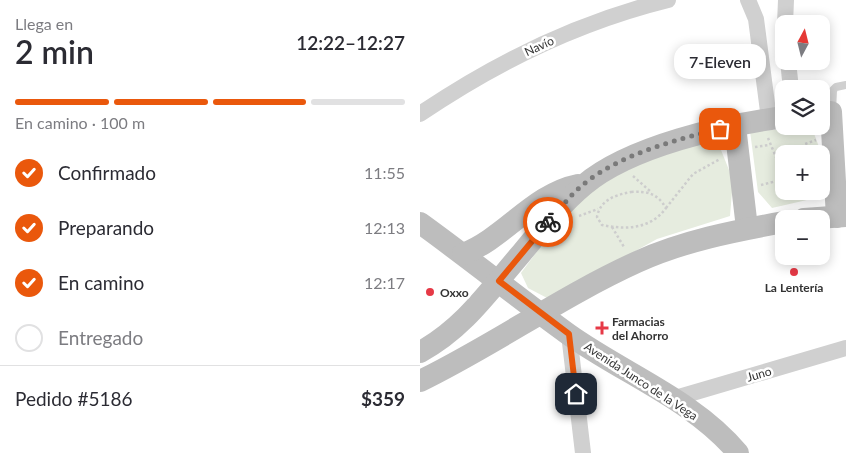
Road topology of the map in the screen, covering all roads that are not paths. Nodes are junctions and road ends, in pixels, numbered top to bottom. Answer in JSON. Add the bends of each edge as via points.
{"nodes":[{"id":1,"x":668,"y":0,"type":"edge"},
{"id":2,"x":748,"y":0,"type":"edge"},
{"id":3,"x":786,"y":0,"type":"edge"},
{"id":4,"x":785,"y":15,"type":"edge"},
{"id":5,"x":846,"y":85,"type":"edge"},
{"id":6,"x":420,"y":114,"type":"edge"},
{"id":7,"x":833,"y":118,"type":"edge"},
{"id":8,"x":772,"y":119,"type":"edge"},
{"id":9,"x":735,"y":126,"type":"junction"},
{"id":10,"x":584,"y":184,"type":"junction"},
{"id":11,"x":841,"y":216,"type":"edge"},
{"id":12,"x":420,"y":223,"type":"edge"},
{"id":13,"x":775,"y":223,"type":"edge"},
{"id":14,"x":747,"y":228,"type":"junction"},
{"id":15,"x":463,"y":254,"type":"junction"},
{"id":16,"x":499,"y":281,"type":"junction"},
{"id":17,"x":543,"y":313,"type":"junction"},
{"id":18,"x":569,"y":334,"type":"junction"},
{"id":19,"x":846,"y":348,"type":"edge"},
{"id":20,"x":420,"y":352,"type":"edge"},
{"id":21,"x":420,"y":381,"type":"edge"},
{"id":22,"x":672,"y":399,"type":"junction"},
{"id":23,"x":583,"y":453,"type":"edge"},
{"id":24,"x":738,"y":453,"type":"edge"}],
"edges":[{"from":1,"to":6,"type":"street","name":"Navío","via":[[609,18],[546,43],[476,78]]},
{"from":2,"to":8,"type":"street","via":[[756,20]]},
{"from":3,"to":4,"type":"street"},
{"from":5,"to":7,"type":"lane","via":[[833,90]]},
{"from":7,"to":11,"type":"main road"},
{"from":8,"to":9,"type":"main road"},
{"from":9,"to":10,"type":"main road","via":[[674,142],[616,164]]},
{"from":9,"to":14,"type":"main road"},
{"from":10,"to":15,"type":"main road","via":[[556,192],[488,243]]},
{"from":10,"to":16,"type":"main road","via":[[564,203]]},
{"from":12,"to":15,"type":"main road","name":"Avenida Junco de la Vega"},
{"from":13,"to":14,"type":"main road"},
{"from":14,"to":17,"type":"main road","via":[[700,239],[638,261],[587,286]]},
{"from":15,"to":16,"type":"main road","name":"Avenida Junco de la Vega"},
{"from":16,"to":17,"type":"main road","name":"Avenida Junco de la Vega"},
{"from":16,"to":20,"type":"main road","via":[[456,328]]},
{"from":17,"to":18,"type":"main road","name":"Avenida Junco de la Vega"},
{"from":17,"to":21,"type":"main road"},
{"from":18,"to":22,"type":"main road","name":"Avenida Junco de la Vega"},
{"from":18,"to":23,"type":"street"},
{"from":19,"to":22,"type":"street","name":"Juno"},
{"from":22,"to":24,"type":"main road","name":"Avenida Junco de la Vega","via":[[720,433]]}]}
